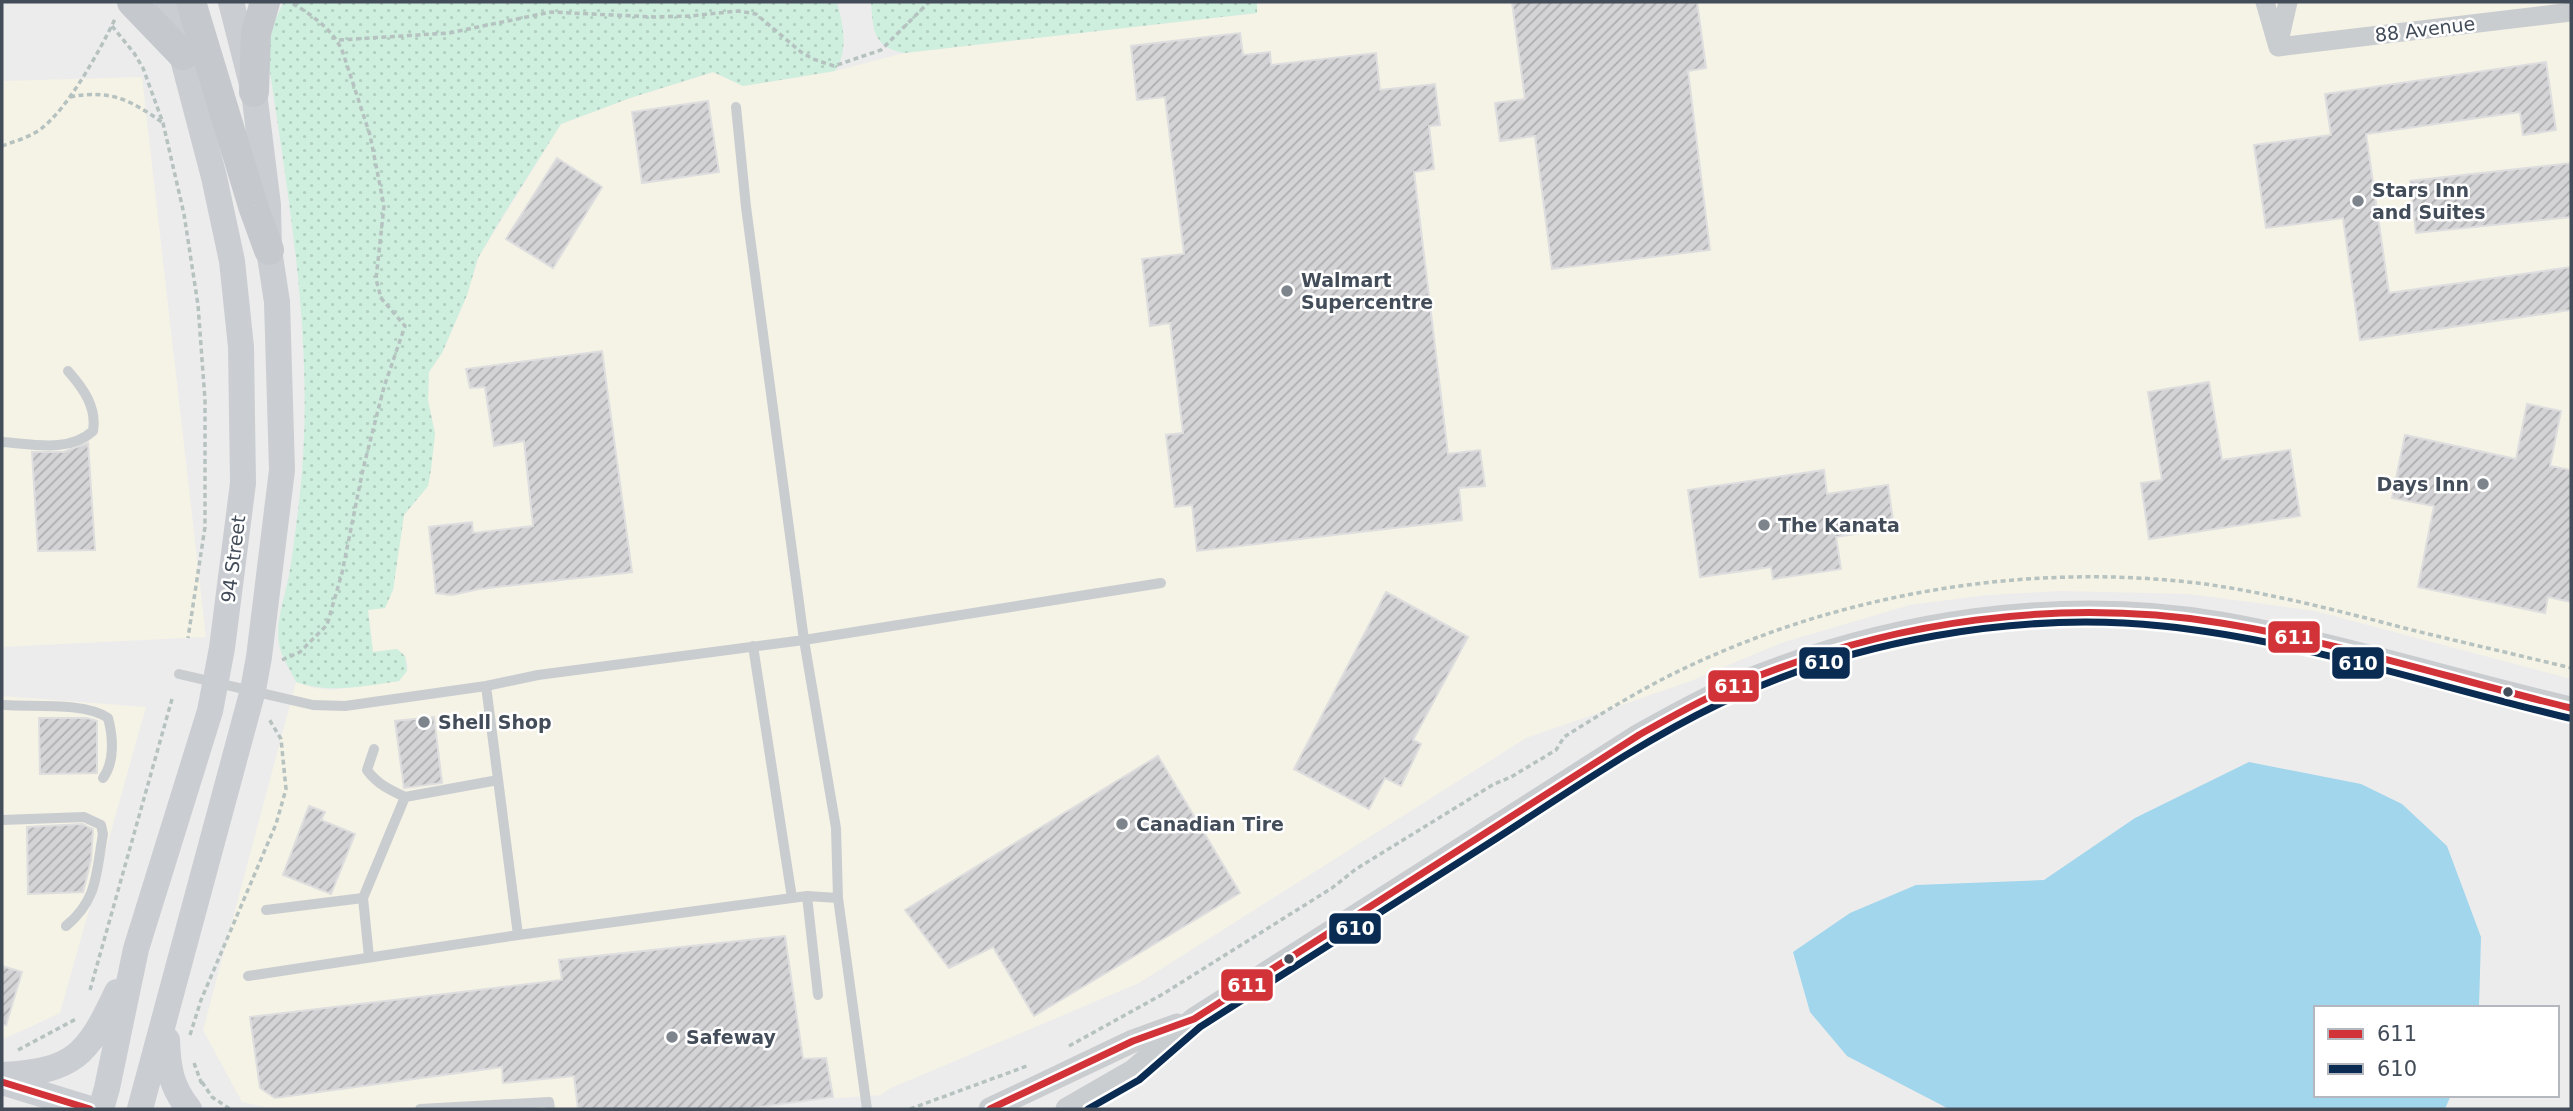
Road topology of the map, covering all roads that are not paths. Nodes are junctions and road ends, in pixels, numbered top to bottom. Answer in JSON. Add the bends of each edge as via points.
{"nodes":[{"id":1,"x":168,"y":2,"type":"edge"},
{"id":2,"x":191,"y":2,"type":"edge"},
{"id":3,"x":231,"y":2,"type":"edge"},
{"id":4,"x":265,"y":2,"type":"edge"},
{"id":5,"x":2265,"y":2,"type":"edge"},
{"id":6,"x":2288,"y":2,"type":"edge"},
{"id":7,"x":125,"y":8,"type":"edge"},
{"id":8,"x":2571,"y":12,"type":"edge"},
{"id":9,"x":2278,"y":47,"type":"junction"},
{"id":10,"x":183,"y":55,"type":"junction"},
{"id":11,"x":254,"y":92,"type":"junction"},
{"id":12,"x":736,"y":107,"type":"dead end"},
{"id":13,"x":269,"y":250,"type":"junction"},
{"id":14,"x":68,"y":371,"type":"dead end"},
{"id":15,"x":3,"y":442,"type":"edge"},
{"id":16,"x":1161,"y":583,"type":"dead end"},
{"id":17,"x":804,"y":640,"type":"junction"},
{"id":18,"x":753,"y":646,"type":"junction"},
{"id":19,"x":179,"y":674,"type":"dead end"},
{"id":20,"x":215,"y":682,"type":"junction"},
{"id":21,"x":486,"y":686,"type":"junction"},
{"id":22,"x":253,"y":690,"type":"junction"},
{"id":23,"x":5,"y":705,"type":"dead end"},
{"id":24,"x":2571,"y":708,"type":"edge"},
{"id":25,"x":374,"y":749,"type":"dead end"},
{"id":26,"x":103,"y":778,"type":"dead end"},
{"id":27,"x":498,"y":780,"type":"junction"},
{"id":28,"x":405,"y":797,"type":"junction"},
{"id":29,"x":2,"y":820,"type":"edge"},
{"id":30,"x":807,"y":896,"type":"junction"},
{"id":31,"x":363,"y":898,"type":"junction"},
{"id":32,"x":792,"y":898,"type":"junction"},
{"id":33,"x":838,"y":898,"type":"junction"},
{"id":34,"x":266,"y":910,"type":"dead end"},
{"id":35,"x":66,"y":926,"type":"dead end"},
{"id":36,"x":518,"y":935,"type":"junction"},
{"id":37,"x":136,"y":949,"type":"junction"},
{"id":38,"x":369,"y":957,"type":"junction"},
{"id":39,"x":248,"y":976,"type":"dead end"},
{"id":40,"x":818,"y":995,"type":"dead end"},
{"id":41,"x":166,"y":1018,"type":"junction"},
{"id":42,"x":1194,"y":1019,"type":"junction"},
{"id":43,"x":8,"y":1064,"type":"edge"},
{"id":44,"x":2,"y":1082,"type":"edge"},
{"id":45,"x":192,"y":1098,"type":"edge"},
{"id":46,"x":90,"y":1109,"type":"edge"},
{"id":47,"x":101,"y":1109,"type":"edge"},
{"id":48,"x":140,"y":1109,"type":"edge"},
{"id":49,"x":420,"y":1109,"type":"edge"},
{"id":50,"x":550,"y":1109,"type":"edge"},
{"id":51,"x":867,"y":1109,"type":"edge"},
{"id":52,"x":990,"y":1109,"type":"edge"},
{"id":53,"x":1067,"y":1109,"type":"edge"}],
"edges":[{"from":1,"to":10,"type":"main road","name":"94 Street"},
{"from":2,"to":13,"type":"main road"},
{"from":3,"to":11,"type":"main road","name":"94 Street"},
{"from":4,"to":11,"type":"main road","via":[[257,33]]},
{"from":5,"to":9,"type":"street"},
{"from":6,"to":9,"type":"street"},
{"from":7,"to":10,"type":"main road"},
{"from":8,"to":9,"type":"street","name":"88 Avenue"},
{"from":10,"to":20,"type":"main road","name":"94 Street","via":[[232,261],[241,347],[243,483]]},
{"from":11,"to":13,"type":"main road","name":"94 Street"},
{"from":12,"to":17,"type":"lane"},
{"from":13,"to":22,"type":"main road","name":"94 Street","via":[[277,303],[282,470]]},
{"from":14,"to":15,"type":"lane","via":[[85,389],[93,431],[61,446]]},
{"from":16,"to":17,"type":"lane"},
{"from":17,"to":18,"type":"lane"},
{"from":17,"to":33,"type":"lane","via":[[836,828]]},
{"from":18,"to":21,"type":"lane"},
{"from":18,"to":32,"type":"lane"},
{"from":19,"to":20,"type":"lane"},
{"from":20,"to":22,"type":"lane"},
{"from":20,"to":37,"type":"main road","name":"94 Street"},
{"from":21,"to":22,"type":"lane","via":[[327,707]]},
{"from":21,"to":27,"type":"lane"},
{"from":22,"to":41,"type":"main road","name":"94 Street"},
{"from":23,"to":26,"type":"lane","via":[[84,709],[108,718],[112,758]]},
{"from":24,"to":42,"type":"street","via":[[2218,623],[2095,612],[1984,619],[1917,630],[1807,660],[1693,705],[1629,741]]},
{"from":25,"to":28,"type":"lane","via":[[367,769],[389,790]]},
{"from":27,"to":28,"type":"lane"},
{"from":27,"to":36,"type":"lane"},
{"from":28,"to":31,"type":"lane"},
{"from":29,"to":35,"type":"lane","via":[[84,817],[101,825],[92,897]]},
{"from":30,"to":32,"type":"lane"},
{"from":30,"to":33,"type":"lane"},
{"from":30,"to":40,"type":"lane"},
{"from":31,"to":34,"type":"lane"},
{"from":31,"to":38,"type":"lane"},
{"from":32,"to":36,"type":"lane"},
{"from":33,"to":51,"type":"lane"},
{"from":36,"to":38,"type":"lane"},
{"from":37,"to":43,"type":"main road","via":[[103,1022],[71,1061],[32,1073]]},
{"from":37,"to":47,"type":"main road","name":"94 Street"},
{"from":38,"to":39,"type":"lane"},
{"from":41,"to":45,"type":"main road","via":[[168,1070],[179,1097]]},
{"from":41,"to":48,"type":"main road","name":"94 Street"},
{"from":42,"to":52,"type":"street","via":[[1133,1041]]},
{"from":42,"to":53,"type":"street","via":[[1133,1071]]},
{"from":44,"to":46,"type":"main road"},
{"from":49,"to":50,"type":"lane","via":[[550,1102]]}]}
